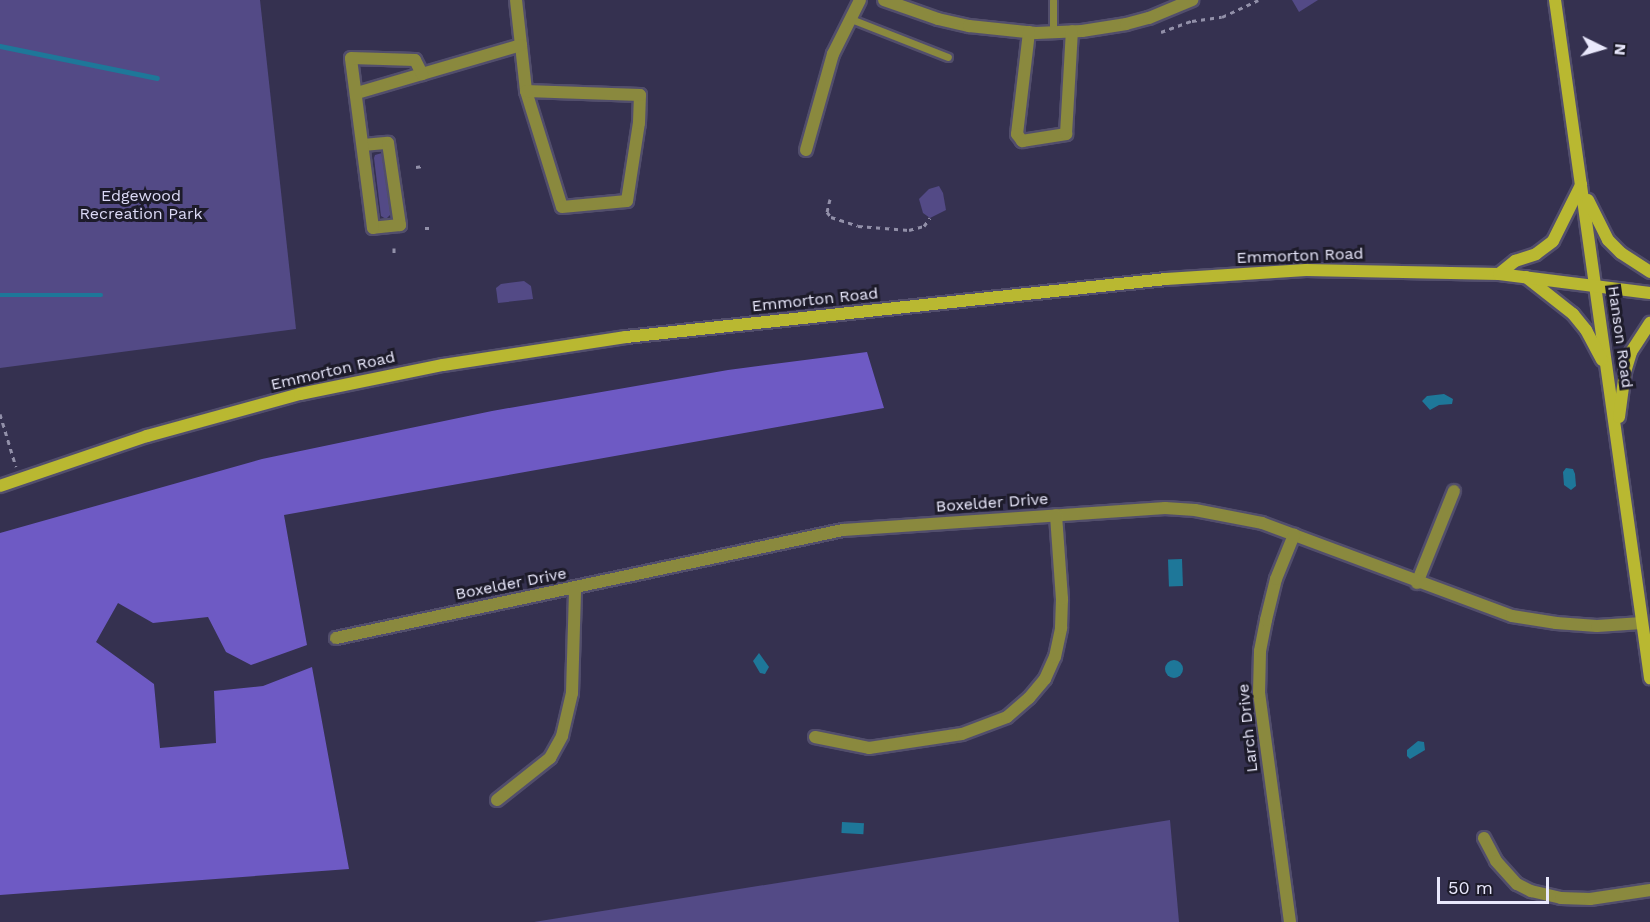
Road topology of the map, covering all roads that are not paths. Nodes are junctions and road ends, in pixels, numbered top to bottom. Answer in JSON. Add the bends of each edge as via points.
{"nodes":[{"id":1,"x":516,"y":0,"type":"edge"},
{"id":2,"x":860,"y":0,"type":"edge"},
{"id":3,"x":884,"y":0,"type":"edge"},
{"id":4,"x":1053,"y":0,"type":"edge"},
{"id":5,"x":1192,"y":0,"type":"edge"},
{"id":6,"x":1555,"y":0,"type":"edge"},
{"id":7,"x":851,"y":20,"type":"junction"},
{"id":8,"x":1072,"y":31,"type":"junction"},
{"id":9,"x":1029,"y":32,"type":"junction"},
{"id":10,"x":1053,"y":32,"type":"junction"},
{"id":11,"x":521,"y":45,"type":"junction"},
{"id":12,"x":948,"y":57,"type":"dead end"},
{"id":13,"x":422,"y":74,"type":"junction"},
{"id":14,"x":526,"y":91,"type":"junction"},
{"id":15,"x":357,"y":93,"type":"junction"},
{"id":16,"x":363,"y":145,"type":"junction"},
{"id":17,"x":806,"y":150,"type":"dead end"},
{"id":18,"x":1581,"y":184,"type":"junction"},
{"id":19,"x":1650,"y":272,"type":"edge"},
{"id":20,"x":1499,"y":274,"type":"junction"},
{"id":21,"x":1526,"y":276,"type":"junction"},
{"id":22,"x":1596,"y":285,"type":"junction"},
{"id":23,"x":1650,"y":292,"type":"edge"},
{"id":24,"x":1650,"y":323,"type":"edge"},
{"id":25,"x":1608,"y":375,"type":"junction"},
{"id":26,"x":1617,"y":434,"type":"junction"},
{"id":27,"x":0,"y":486,"type":"edge"},
{"id":28,"x":1454,"y":490,"type":"dead end"},
{"id":29,"x":1056,"y":515,"type":"junction"},
{"id":30,"x":1294,"y":535,"type":"junction"},
{"id":31,"x":1417,"y":582,"type":"junction"},
{"id":32,"x":576,"y":589,"type":"junction"},
{"id":33,"x":1642,"y":624,"type":"junction"},
{"id":34,"x":336,"y":638,"type":"dead end"},
{"id":35,"x":1650,"y":678,"type":"edge"},
{"id":36,"x":815,"y":737,"type":"dead end"},
{"id":37,"x":497,"y":800,"type":"dead end"},
{"id":38,"x":1484,"y":838,"type":"dead end"},
{"id":39,"x":1650,"y":890,"type":"edge"},
{"id":40,"x":1290,"y":922,"type":"edge"}],
"edges":[{"from":1,"to":11,"type":"street"},
{"from":2,"to":7,"type":"street"},
{"from":3,"to":9,"type":"street","via":[[938,20]]},
{"from":4,"to":10,"type":"lane"},
{"from":5,"to":8,"type":"street","via":[[1138,21]]},
{"from":6,"to":18,"type":"main road","name":"Hanson Road"},
{"from":7,"to":12,"type":"lane"},
{"from":7,"to":17,"type":"street","via":[[833,54]]},
{"from":8,"to":9,"type":"street","via":[[1066,134],[1022,141],[1017,134]]},
{"from":8,"to":10,"type":"street"},
{"from":9,"to":10,"type":"street"},
{"from":11,"to":13,"type":"street"},
{"from":11,"to":14,"type":"street"},
{"from":13,"to":15,"type":"street"},
{"from":13,"to":15,"type":"street","via":[[415,60],[351,58]]},
{"from":14,"to":14,"type":"street","via":[[561,207],[627,201],[640,95]]},
{"from":15,"to":16,"type":"street"},
{"from":16,"to":16,"type":"street","via":[[373,228],[400,225],[388,143]]},
{"from":18,"to":19,"type":"main road","via":[[1608,240]]},
{"from":18,"to":20,"type":"main road","via":[[1553,241]]},
{"from":18,"to":22,"type":"main road","name":"Hanson Road"},
{"from":20,"to":21,"type":"main road","name":"Emmorton Road"},
{"from":20,"to":27,"type":"main road","name":"Emmorton Road","via":[[1306,270],[1166,279],[526,350],[370,379],[250,407],[147,436]]},
{"from":21,"to":22,"type":"main road","name":"Emmorton Road"},
{"from":21,"to":25,"type":"main road","via":[[1586,330]]},
{"from":22,"to":23,"type":"main road","name":"Emmorton Road"},
{"from":22,"to":25,"type":"main road","name":"Hanson Road"},
{"from":24,"to":26,"type":"main road","via":[[1631,352],[1625,372]]},
{"from":25,"to":26,"type":"main road","name":"Hanson Road"},
{"from":26,"to":33,"type":"main road","name":"Hanson Road"},
{"from":28,"to":31,"type":"street"},
{"from":29,"to":30,"type":"street","name":"Boxelder Drive","via":[[1165,508],[1195,510],[1262,523]]},
{"from":29,"to":32,"type":"street","name":"Boxelder Drive","via":[[843,530]]},
{"from":29,"to":36,"type":"street","via":[[1061,628],[1055,657],[1045,679],[1029,699],[1006,717],[962,734],[868,748]]},
{"from":30,"to":31,"type":"street","name":"Boxelder Drive"},
{"from":30,"to":40,"type":"street","name":"Larch Drive","via":[[1276,579],[1266,620],[1260,651],[1259,693]]},
{"from":31,"to":33,"type":"street","name":"Boxelder Drive","via":[[1512,616],[1566,624]]},
{"from":32,"to":34,"type":"street","name":"Boxelder Drive"},
{"from":32,"to":37,"type":"street","via":[[572,693],[562,736],[550,758]]},
{"from":33,"to":35,"type":"main road","name":"Hanson Road"},
{"from":38,"to":39,"type":"street","via":[[1496,861],[1517,884],[1531,891],[1590,899]]}]}
